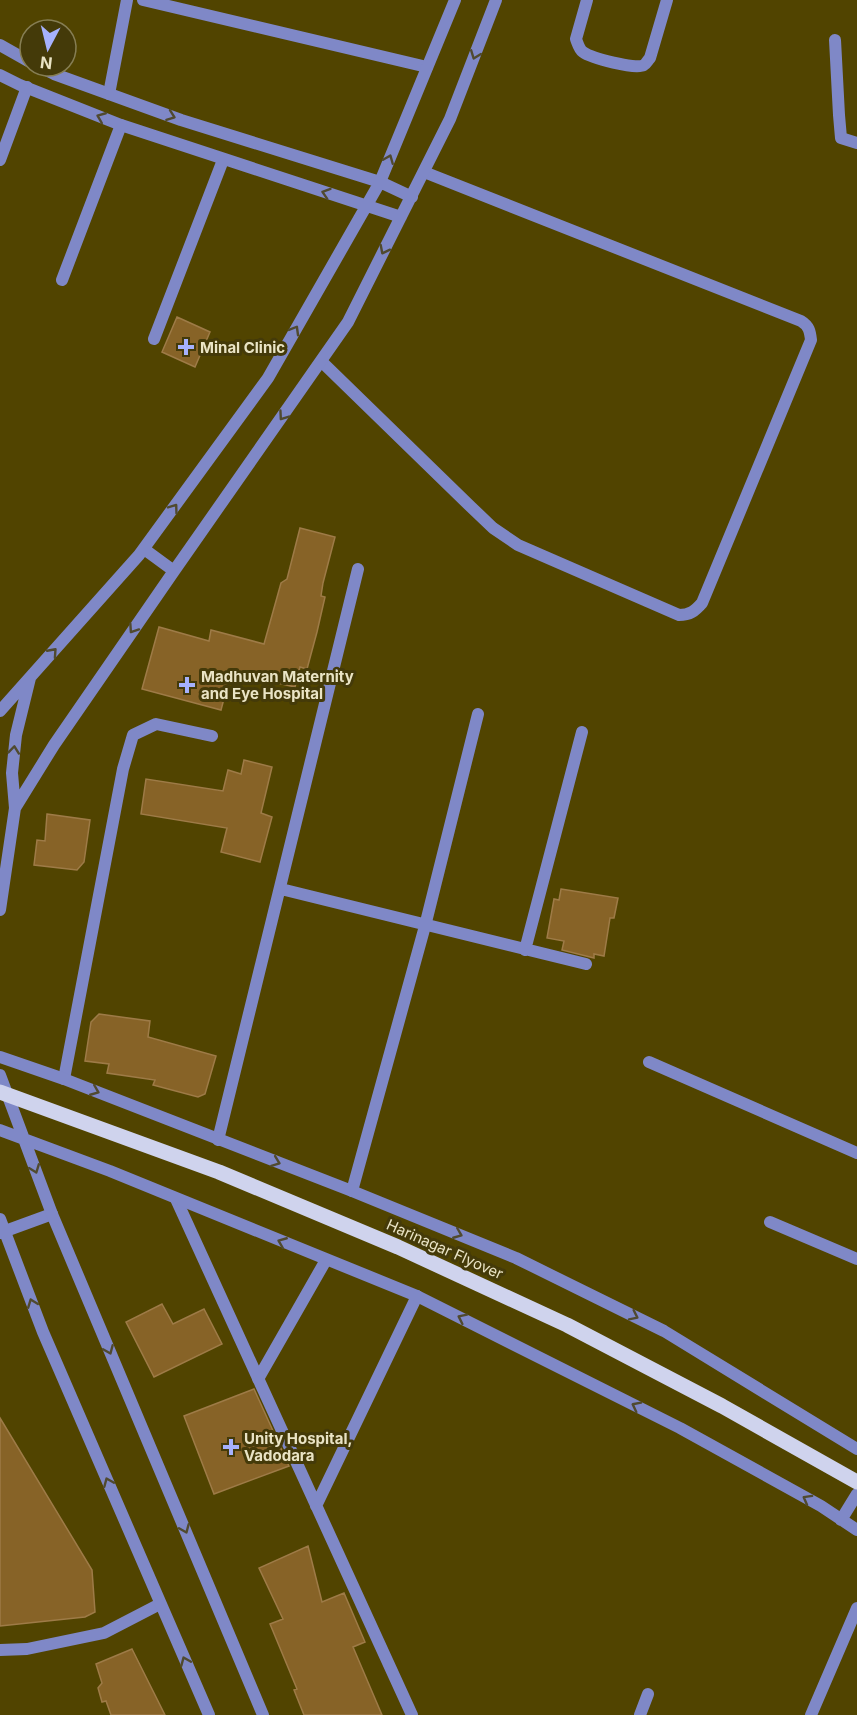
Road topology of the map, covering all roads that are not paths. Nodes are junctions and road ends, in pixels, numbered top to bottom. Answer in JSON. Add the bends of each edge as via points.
{"nodes":[{"id":1,"x":126,"y":0,"type":"edge"},
{"id":2,"x":143,"y":0,"type":"edge"},
{"id":3,"x":455,"y":0,"type":"edge"},
{"id":4,"x":496,"y":0,"type":"edge"},
{"id":5,"x":587,"y":0,"type":"edge"},
{"id":6,"x":667,"y":0,"type":"edge"},
{"id":7,"x":836,"y":40,"type":"dead end"},
{"id":8,"x":0,"y":45,"type":"edge"},
{"id":9,"x":18,"y":55,"type":"edge"},
{"id":10,"x":427,"y":67,"type":"junction"},
{"id":11,"x":0,"y":75,"type":"edge"},
{"id":12,"x":65,"y":78,"type":"edge"},
{"id":13,"x":27,"y":87,"type":"junction"},
{"id":14,"x":110,"y":94,"type":"junction"},
{"id":15,"x":121,"y":125,"type":"junction"},
{"id":16,"x":857,"y":143,"type":"edge"},
{"id":17,"x":0,"y":160,"type":"edge"},
{"id":18,"x":223,"y":160,"type":"junction"},
{"id":19,"x":424,"y":172,"type":"junction"},
{"id":20,"x":380,"y":182,"type":"junction"},
{"id":21,"x":412,"y":197,"type":"junction"},
{"id":22,"x":366,"y":206,"type":"junction"},
{"id":23,"x":401,"y":217,"type":"junction"},
{"id":24,"x":63,"y":280,"type":"dead end"},
{"id":25,"x":154,"y":339,"type":"dead end"},
{"id":26,"x":322,"y":362,"type":"junction"},
{"id":27,"x":144,"y":549,"type":"junction"},
{"id":28,"x":358,"y":569,"type":"dead end"},
{"id":29,"x":174,"y":571,"type":"junction"},
{"id":30,"x":31,"y":676,"type":"junction"},
{"id":31,"x":0,"y":711,"type":"edge"},
{"id":32,"x":478,"y":714,"type":"dead end"},
{"id":33,"x":582,"y":732,"type":"dead end"},
{"id":34,"x":212,"y":736,"type":"dead end"},
{"id":35,"x":15,"y":808,"type":"junction"},
{"id":36,"x":281,"y":889,"type":"junction"},
{"id":37,"x":0,"y":910,"type":"edge"},
{"id":38,"x":425,"y":926,"type":"junction"},
{"id":39,"x":525,"y":950,"type":"junction"},
{"id":40,"x":586,"y":964,"type":"dead end"},
{"id":41,"x":0,"y":1057,"type":"edge"},
{"id":42,"x":649,"y":1062,"type":"dead end"},
{"id":43,"x":0,"y":1075,"type":"edge"},
{"id":44,"x":64,"y":1079,"type":"junction"},
{"id":45,"x":0,"y":1092,"type":"edge"},
{"id":46,"x":0,"y":1130,"type":"edge"},
{"id":47,"x":23,"y":1139,"type":"junction"},
{"id":48,"x":218,"y":1140,"type":"junction"},
{"id":49,"x":857,"y":1153,"type":"edge"},
{"id":50,"x":352,"y":1191,"type":"junction"},
{"id":51,"x":176,"y":1199,"type":"junction"},
{"id":52,"x":52,"y":1214,"type":"junction"},
{"id":53,"x":770,"y":1222,"type":"dead end"},
{"id":54,"x":1,"y":1228,"type":"edge"},
{"id":55,"x":857,"y":1259,"type":"edge"},
{"id":56,"x":326,"y":1260,"type":"junction"},
{"id":57,"x":417,"y":1296,"type":"junction"},
{"id":58,"x":258,"y":1379,"type":"junction"},
{"id":59,"x":857,"y":1449,"type":"edge"},
{"id":60,"x":857,"y":1482,"type":"edge"},
{"id":61,"x":857,"y":1494,"type":"edge"},
{"id":62,"x":316,"y":1506,"type":"junction"},
{"id":63,"x":841,"y":1520,"type":"junction"},
{"id":64,"x":857,"y":1530,"type":"edge"},
{"id":65,"x":160,"y":1604,"type":"junction"},
{"id":66,"x":857,"y":1608,"type":"edge"},
{"id":67,"x":0,"y":1650,"type":"edge"},
{"id":68,"x":648,"y":1694,"type":"dead end"},
{"id":69,"x":208,"y":1715,"type":"edge"},
{"id":70,"x":263,"y":1715,"type":"edge"},
{"id":71,"x":412,"y":1715,"type":"edge"},
{"id":72,"x":640,"y":1715,"type":"edge"},
{"id":73,"x":811,"y":1715,"type":"edge"}],
"edges":[{"from":1,"to":14,"type":"street"},
{"from":2,"to":10,"type":"street"},
{"from":3,"to":10,"type":"street"},
{"from":4,"to":19,"type":"street","one_way":true,"via":[[450,119]]},
{"from":5,"to":6,"type":"street","via":[[576,39],[578,46],[591,55],[634,67],[644,66],[650,58]]},
{"from":7,"to":16,"type":"street","via":[[842,138]]},
{"from":8,"to":9,"type":"street"},
{"from":20,"to":10,"type":"street","one_way":true},
{"from":11,"to":13,"type":"street"},
{"from":12,"to":14,"type":"street"},
{"from":15,"to":13,"type":"street","one_way":true},
{"from":13,"to":17,"type":"street"},
{"from":14,"to":20,"type":"street","one_way":true,"via":[[244,141]]},
{"from":15,"to":18,"type":"street"},
{"from":15,"to":24,"type":"street"},
{"from":22,"to":18,"type":"street","one_way":true},
{"from":18,"to":25,"type":"street"},
{"from":19,"to":21,"type":"street"},
{"from":19,"to":26,"type":"street","via":[[807,325],[811,340],[702,603],[688,615],[679,615],[518,545],[486,521]]},
{"from":20,"to":21,"type":"street"},
{"from":20,"to":22,"type":"street"},
{"from":21,"to":23,"type":"street"},
{"from":22,"to":23,"type":"street"},
{"from":27,"to":22,"type":"street","one_way":true,"via":[[268,378]]},
{"from":23,"to":26,"type":"street","one_way":true,"via":[[348,322]]},
{"from":26,"to":29,"type":"street","one_way":true},
{"from":27,"to":29,"type":"street"},
{"from":30,"to":27,"type":"street","one_way":true},
{"from":28,"to":36,"type":"street"},
{"from":29,"to":35,"type":"street","one_way":true},
{"from":30,"to":31,"type":"street"},
{"from":35,"to":30,"type":"street","one_way":true,"via":[[12,773],[16,735]]},
{"from":32,"to":38,"type":"street"},
{"from":33,"to":39,"type":"street"},
{"from":34,"to":44,"type":"street","via":[[156,724],[133,735]]},
{"from":35,"to":37,"type":"street"},
{"from":36,"to":38,"type":"street"},
{"from":36,"to":48,"type":"street"},
{"from":38,"to":39,"type":"street"},
{"from":38,"to":50,"type":"street"},
{"from":39,"to":40,"type":"street"},
{"from":41,"to":44,"type":"street"},
{"from":42,"to":49,"type":"street"},
{"from":43,"to":47,"type":"street"},
{"from":44,"to":48,"type":"street","one_way":true},
{"from":45,"to":60,"type":"main road","name":"Harinagar Flyover","bridge":true,"via":[[219,1172],[398,1247],[567,1325]]},
{"from":46,"to":47,"type":"street"},
{"from":47,"to":51,"type":"street"},
{"from":47,"to":52,"type":"street","one_way":true},
{"from":48,"to":50,"type":"street","one_way":true},
{"from":50,"to":59,"type":"street","one_way":true,"via":[[516,1258],[664,1331]]},
{"from":56,"to":51,"type":"street","one_way":true},
{"from":51,"to":58,"type":"street"},
{"from":52,"to":54,"type":"street"},
{"from":52,"to":70,"type":"street","one_way":true},
{"from":53,"to":55,"type":"street"},
{"from":65,"to":54,"type":"street","one_way":true},
{"from":56,"to":57,"type":"street"},
{"from":56,"to":58,"type":"street"},
{"from":57,"to":62,"type":"street"},
{"from":63,"to":57,"type":"street","one_way":true,"via":[[680,1428]]},
{"from":58,"to":62,"type":"street"},
{"from":61,"to":63,"type":"street"},
{"from":62,"to":71,"type":"street"},
{"from":63,"to":64,"type":"street"},
{"from":65,"to":67,"type":"street","via":[[104,1633],[27,1649]]},
{"from":69,"to":65,"type":"street","one_way":true},
{"from":66,"to":73,"type":"street"},
{"from":68,"to":72,"type":"street"}]}
